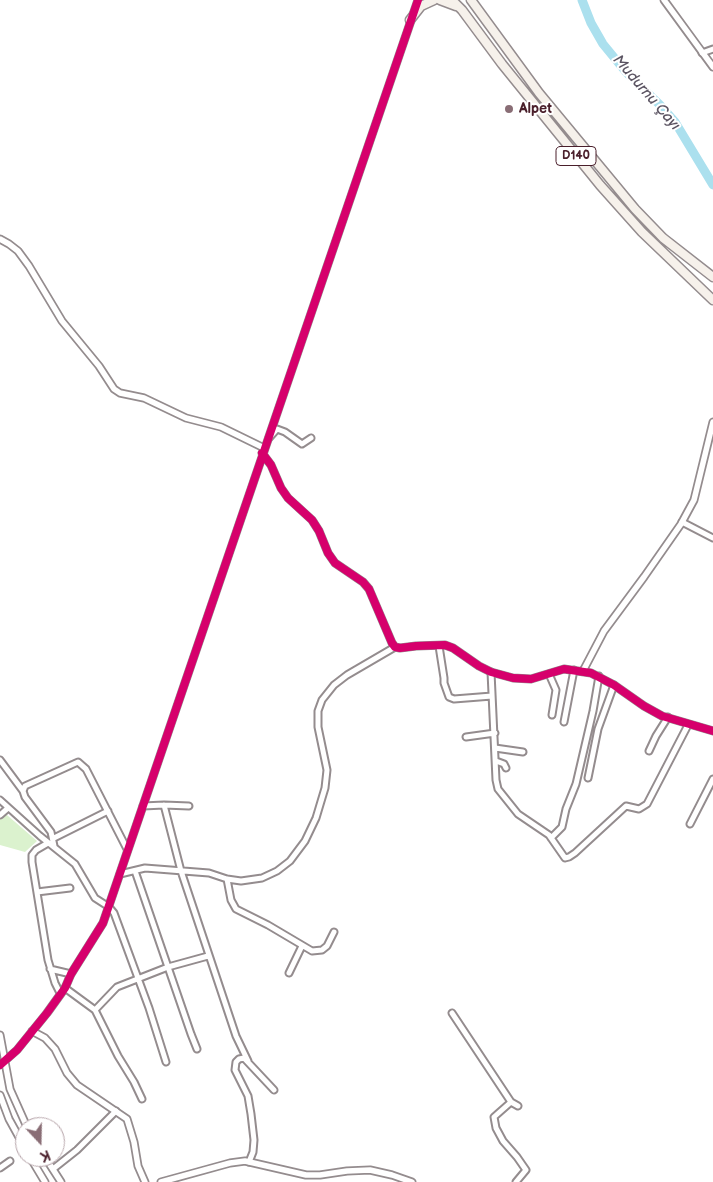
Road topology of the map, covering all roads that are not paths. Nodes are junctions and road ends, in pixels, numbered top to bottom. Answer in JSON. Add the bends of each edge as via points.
{"nodes":[{"id":1,"x":412,"y":0,"type":"edge"},
{"id":2,"x":418,"y":0,"type":"edge"},
{"id":3,"x":434,"y":0,"type":"edge"},
{"id":4,"x":440,"y":0,"type":"edge"},
{"id":5,"x":452,"y":0,"type":"edge"},
{"id":6,"x":471,"y":0,"type":"edge"},
{"id":7,"x":664,"y":0,"type":"edge"},
{"id":8,"x":462,"y":10,"type":"junction"},
{"id":9,"x":410,"y":20,"type":"junction"},
{"id":10,"x":713,"y":49,"type":"edge"},
{"id":11,"x":702,"y":53,"type":"junction"},
{"id":12,"x":713,"y":66,"type":"edge"},
{"id":13,"x":0,"y":239,"type":"edge"},
{"id":14,"x":713,"y":277,"type":"edge"},
{"id":15,"x":713,"y":300,"type":"edge"},
{"id":16,"x":713,"y":422,"type":"edge"},
{"id":17,"x":311,"y":438,"type":"dead end"},
{"id":18,"x":268,"y":440,"type":"junction"},
{"id":19,"x":263,"y":451,"type":"junction"},
{"id":20,"x":682,"y":522,"type":"junction"},
{"id":21,"x":713,"y":538,"type":"edge"},
{"id":22,"x":439,"y":646,"type":"junction"},
{"id":23,"x":395,"y":647,"type":"junction"},
{"id":24,"x":574,"y":670,"type":"junction"},
{"id":25,"x":583,"y":671,"type":"junction"},
{"id":26,"x":491,"y":672,"type":"junction"},
{"id":27,"x":549,"y":674,"type":"junction"},
{"id":28,"x":599,"y":676,"type":"junction"},
{"id":29,"x":614,"y":685,"type":"junction"},
{"id":30,"x":492,"y":696,"type":"junction"},
{"id":31,"x":552,"y":714,"type":"dead end"},
{"id":32,"x":668,"y":718,"type":"junction"},
{"id":33,"x":564,"y":722,"type":"dead end"},
{"id":34,"x":688,"y":724,"type":"junction"},
{"id":35,"x":713,"y":731,"type":"edge"},
{"id":36,"x":495,"y":733,"type":"junction"},
{"id":37,"x":466,"y":737,"type":"dead end"},
{"id":38,"x":495,"y":748,"type":"junction"},
{"id":39,"x":649,"y":751,"type":"dead end"},
{"id":40,"x":523,"y":752,"type":"dead end"},
{"id":41,"x":0,"y":760,"type":"edge"},
{"id":42,"x":496,"y":761,"type":"junction"},
{"id":43,"x":506,"y":768,"type":"dead end"},
{"id":44,"x":588,"y":778,"type":"dead end"},
{"id":45,"x":713,"y":779,"type":"edge"},
{"id":46,"x":23,"y":791,"type":"junction"},
{"id":47,"x":0,"y":800,"type":"edge"},
{"id":48,"x":164,"y":804,"type":"junction"},
{"id":49,"x":143,"y":806,"type":"junction"},
{"id":50,"x":189,"y":806,"type":"dead end"},
{"id":51,"x":8,"y":808,"type":"junction"},
{"id":52,"x":108,"y":811,"type":"junction"},
{"id":53,"x":0,"y":815,"type":"edge"},
{"id":54,"x":690,"y":824,"type":"dead end"},
{"id":55,"x":54,"y":838,"type":"junction"},
{"id":56,"x":551,"y":838,"type":"junction"},
{"id":57,"x":51,"y":844,"type":"junction"},
{"id":58,"x":127,"y":849,"type":"junction"},
{"id":59,"x":135,"y":871,"type":"junction"},
{"id":60,"x":181,"y":871,"type":"junction"},
{"id":61,"x":120,"y":874,"type":"junction"},
{"id":62,"x":227,"y":879,"type":"junction"},
{"id":63,"x":70,"y":888,"type":"dead end"},
{"id":64,"x":38,"y":892,"type":"junction"},
{"id":65,"x":109,"y":907,"type":"junction"},
{"id":66,"x":334,"y":932,"type":"dead end"},
{"id":67,"x":302,"y":946,"type":"junction"},
{"id":68,"x":208,"y":956,"type":"junction"},
{"id":69,"x":168,"y":967,"type":"junction"},
{"id":70,"x":50,"y":968,"type":"junction"},
{"id":71,"x":289,"y":973,"type":"dead end"},
{"id":72,"x":72,"y":974,"type":"junction"},
{"id":73,"x":138,"y":978,"type":"junction"},
{"id":74,"x":62,"y":990,"type":"junction"},
{"id":75,"x":95,"y":1010,"type":"junction"},
{"id":76,"x":452,"y":1013,"type":"dead end"},
{"id":77,"x":32,"y":1031,"type":"junction"},
{"id":78,"x":0,"y":1035,"type":"edge"},
{"id":79,"x":197,"y":1048,"type":"dead end"},
{"id":80,"x":248,"y":1061,"type":"junction"},
{"id":81,"x":166,"y":1062,"type":"dead end"},
{"id":82,"x":2,"y":1064,"type":"edge"},
{"id":83,"x":274,"y":1090,"type":"dead end"},
{"id":84,"x":0,"y":1095,"type":"edge"},
{"id":85,"x":142,"y":1100,"type":"dead end"},
{"id":86,"x":511,"y":1102,"type":"junction"},
{"id":87,"x":518,"y":1106,"type":"dead end"},
{"id":88,"x":116,"y":1111,"type":"junction"},
{"id":89,"x":23,"y":1117,"type":"edge"},
{"id":90,"x":15,"y":1130,"type":"edge"},
{"id":91,"x":10,"y":1160,"type":"dead end"},
{"id":92,"x":249,"y":1162,"type":"junction"},
{"id":93,"x":36,"y":1167,"type":"edge"},
{"id":94,"x":0,"y":1168,"type":"edge"},
{"id":95,"x":53,"y":1169,"type":"joint"},
{"id":96,"x":186,"y":1179,"type":"edge"},
{"id":97,"x":169,"y":1181,"type":"edge"},
{"id":98,"x":45,"y":1182,"type":"edge"},
{"id":99,"x":61,"y":1182,"type":"edge"},
{"id":100,"x":145,"y":1182,"type":"edge"},
{"id":101,"x":161,"y":1182,"type":"edge"},
{"id":102,"x":412,"y":1182,"type":"edge"},
{"id":103,"x":516,"y":1182,"type":"edge"}],
"edges":[{"from":1,"to":9,"type":"street"},
{"from":2,"to":9,"type":"street"},
{"from":3,"to":9,"type":"highway","via":[[421,6]]},
{"from":4,"to":8,"type":"highway"},
{"from":5,"to":8,"type":"highway","number":"D140"},
{"from":6,"to":14,"type":"highway","number":"D140","via":[[539,93],[635,209],[662,238]]},
{"from":7,"to":11,"type":"street"},
{"from":8,"to":15,"type":"highway","number":"D140","via":[[600,186],[642,232]]},
{"from":9,"to":18,"type":"street"},
{"from":10,"to":11,"type":"street"},
{"from":11,"to":12,"type":"street"},
{"from":13,"to":19,"type":"street","via":[[18,251],[62,321],[114,389],[144,398],[186,418],[221,427]]},
{"from":16,"to":20,"type":"street","via":[[694,500]]},
{"from":17,"to":18,"type":"street","via":[[302,444],[277,430]]},
{"from":18,"to":19,"type":"street"},
{"from":19,"to":23,"type":"street","via":[[281,488],[316,526],[335,563],[369,589]]},
{"from":19,"to":49,"type":"street"},
{"from":20,"to":21,"type":"street"},
{"from":20,"to":25,"type":"street","via":[[604,631]]},
{"from":22,"to":23,"type":"street"},
{"from":22,"to":26,"type":"street","via":[[453,648]]},
{"from":22,"to":30,"type":"street","via":[[449,697]]},
{"from":23,"to":62,"type":"street","via":[[347,674],[322,700],[318,726],[327,770],[316,818],[306,841],[277,871],[262,878]]},
{"from":24,"to":25,"type":"street"},
{"from":24,"to":27,"type":"street"},
{"from":24,"to":33,"type":"street"},
{"from":25,"to":28,"type":"street"},
{"from":26,"to":27,"type":"street","via":[[531,679]]},
{"from":26,"to":30,"type":"street"},
{"from":27,"to":31,"type":"street","via":[[556,690]]},
{"from":28,"to":29,"type":"street"},
{"from":28,"to":56,"type":"street","via":[[576,784],[562,828]]},
{"from":29,"to":32,"type":"street"},
{"from":29,"to":44,"type":"street","via":[[598,730]]},
{"from":30,"to":36,"type":"street"},
{"from":32,"to":34,"type":"street"},
{"from":32,"to":39,"type":"street"},
{"from":34,"to":35,"type":"street"},
{"from":34,"to":56,"type":"street","via":[[647,804],[639,809],[626,806],[569,857],[562,855]]},
{"from":36,"to":37,"type":"street"},
{"from":36,"to":38,"type":"street"},
{"from":38,"to":40,"type":"street"},
{"from":38,"to":42,"type":"street"},
{"from":41,"to":46,"type":"street"},
{"from":42,"to":43,"type":"street"},
{"from":42,"to":56,"type":"street","via":[[498,789],[518,814]]},
{"from":45,"to":54,"type":"street"},
{"from":46,"to":52,"type":"street","via":[[24,786],[78,762],[86,769]]},
{"from":46,"to":55,"type":"street"},
{"from":47,"to":51,"type":"street"},
{"from":48,"to":49,"type":"street"},
{"from":48,"to":50,"type":"street"},
{"from":48,"to":60,"type":"street"},
{"from":49,"to":58,"type":"street"},
{"from":51,"to":53,"type":"street"},
{"from":51,"to":57,"type":"street"},
{"from":52,"to":55,"type":"street"},
{"from":52,"to":58,"type":"street"},
{"from":55,"to":57,"type":"street"},
{"from":57,"to":64,"type":"street","via":[[32,855]]},
{"from":57,"to":65,"type":"street","via":[[75,864],[95,898]]},
{"from":58,"to":61,"type":"street"},
{"from":59,"to":60,"type":"street","via":[[145,868]]},
{"from":59,"to":61,"type":"street"},
{"from":59,"to":69,"type":"street"},
{"from":60,"to":62,"type":"street","via":[[209,873]]},
{"from":60,"to":68,"type":"street"},
{"from":61,"to":65,"type":"street"},
{"from":62,"to":67,"type":"street","via":[[236,909]]},
{"from":63,"to":64,"type":"street"},
{"from":64,"to":70,"type":"street"},
{"from":65,"to":72,"type":"street"},
{"from":65,"to":73,"type":"street","via":[[114,912]]},
{"from":66,"to":67,"type":"street","via":[[328,946],[322,950],[312,951]]},
{"from":67,"to":71,"type":"street"},
{"from":68,"to":69,"type":"street"},
{"from":68,"to":80,"type":"street"},
{"from":69,"to":73,"type":"street"},
{"from":69,"to":79,"type":"street"},
{"from":70,"to":72,"type":"street"},
{"from":70,"to":74,"type":"street"},
{"from":72,"to":74,"type":"street"},
{"from":73,"to":75,"type":"street","via":[[117,987]]},
{"from":73,"to":81,"type":"street"},
{"from":74,"to":75,"type":"street"},
{"from":74,"to":77,"type":"street"},
{"from":75,"to":85,"type":"street"},
{"from":76,"to":86,"type":"street"},
{"from":77,"to":82,"type":"street"},
{"from":77,"to":88,"type":"street","via":[[55,1049],[77,1085]]},
{"from":78,"to":82,"type":"street"},
{"from":80,"to":83,"type":"street"},
{"from":80,"to":92,"type":"street","via":[[239,1059],[235,1070],[248,1096],[251,1114],[254,1140]]},
{"from":82,"to":89,"type":"street"},
{"from":84,"to":90,"type":"street"},
{"from":86,"to":87,"type":"street"},
{"from":86,"to":103,"type":"street","via":[[494,1117],[503,1141],[526,1170]]},
{"from":88,"to":95,"type":"street"},
{"from":88,"to":100,"type":"street","via":[[127,1119]]},
{"from":91,"to":94,"type":"street"},
{"from":92,"to":96,"type":"street","via":[[230,1164]]},
{"from":92,"to":102,"type":"street","via":[[306,1175],[370,1170]]},
{"from":93,"to":98,"type":"street"},
{"from":95,"to":99,"type":"street"},
{"from":96,"to":97,"type":"street"},
{"from":97,"to":101,"type":"street"}]}
